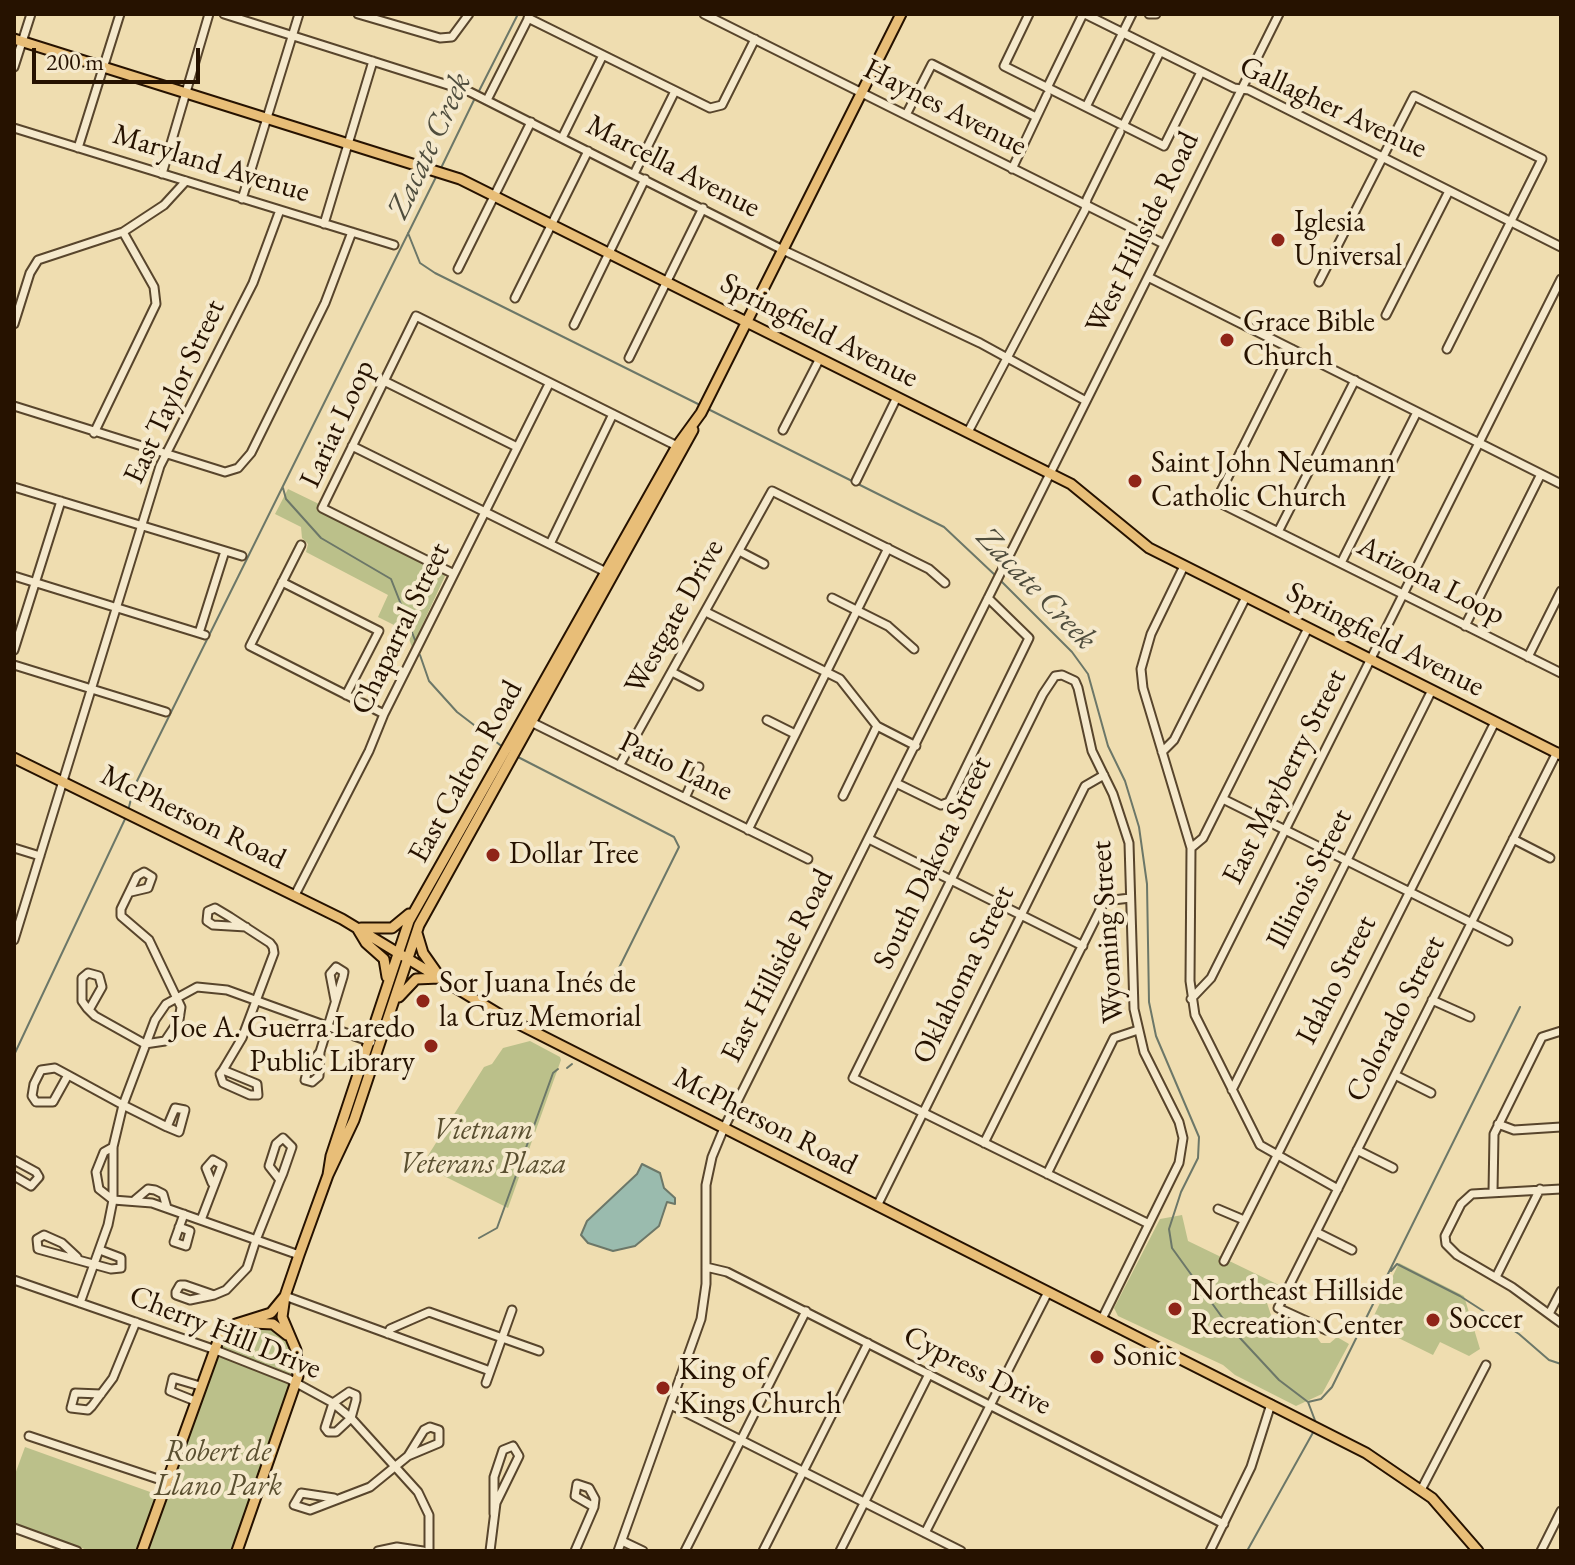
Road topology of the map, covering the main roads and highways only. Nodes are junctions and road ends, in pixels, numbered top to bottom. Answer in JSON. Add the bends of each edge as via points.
{"nodes":[{"id":1,"x":898,"y":15,"type":"edge"},
{"id":2,"x":18,"y":40,"type":"edge"},
{"id":3,"x":747,"y":322,"type":"junction"},
{"id":4,"x":1559,"y":754,"type":"edge"},
{"id":5,"x":14,"y":758,"type":"edge"},
{"id":6,"x":459,"y":843,"type":"junction"},
{"id":7,"x":444,"y":860,"type":"junction"},
{"id":8,"x":449,"y":871,"type":"junction"},
{"id":9,"x":419,"y":903,"type":"junction"},
{"id":10,"x":419,"y":925,"type":"junction"},
{"id":11,"x":357,"y":928,"type":"junction"},
{"id":12,"x":397,"y":951,"type":"junction"},
{"id":13,"x":406,"y":956,"type":"junction"},
{"id":14,"x":441,"y":979,"type":"junction"},
{"id":15,"x":388,"y":983,"type":"junction"},
{"id":16,"x":392,"y":1007,"type":"junction"},
{"id":17,"x":376,"y":1043,"type":"junction"},
{"id":18,"x":285,"y":1296,"type":"junction"},
{"id":19,"x":271,"y":1313,"type":"junction"},
{"id":20,"x":282,"y":1317,"type":"junction"},
{"id":21,"x":246,"y":1322,"type":"junction"},
{"id":22,"x":273,"y":1324,"type":"junction"},
{"id":23,"x":292,"y":1341,"type":"junction"},
{"id":24,"x":142,"y":1551,"type":"edge"},
{"id":25,"x":237,"y":1551,"type":"edge"},
{"id":26,"x":1478,"y":1551,"type":"edge"}],
"edges":[{"from":1,"to":3,"type":"main road","name":"East Calton Road"},
{"from":2,"to":3,"type":"main road","name":"Springfield Avenue","via":[[446,173]]},
{"from":3,"to":4,"type":"main road","name":"Springfield Avenue","via":[[1050,473],[1087,494],[1131,537],[1184,566]]},
{"from":3,"to":6,"type":"main road","name":"East Calton Road"},
{"from":5,"to":11,"type":"main road","name":"McPherson Road"},
{"from":6,"to":7,"type":"main road","name":"East Calton Road"},
{"from":6,"to":8,"type":"main road","name":"East Calton Road"},
{"from":7,"to":8,"type":"main road"},
{"from":7,"to":9,"type":"main road","name":"East Calton Road"},
{"from":8,"to":10,"type":"main road","name":"East Calton Road"},
{"from":9,"to":11,"type":"main road","via":[[392,928]]},
{"from":9,"to":12,"type":"main road","name":"East Calton Road"},
{"from":10,"to":13,"type":"main road","name":"East Calton Road"},
{"from":10,"to":14,"type":"main road","via":[[418,944]]},
{"from":11,"to":12,"type":"main road","name":"McPherson Road"},
{"from":11,"to":15,"type":"main road","via":[[384,959]]},
{"from":12,"to":13,"type":"main road","name":"McPherson Road"},
{"from":12,"to":15,"type":"main road","name":"East Calton Road"},
{"from":13,"to":14,"type":"main road","name":"McPherson Road"},
{"from":13,"to":16,"type":"main road","name":"East Calton Road"},
{"from":14,"to":16,"type":"main road","via":[[410,983]]},
{"from":14,"to":26,"type":"main road","name":"McPherson Road","via":[[499,1014],[1387,1465],[1421,1490]]},
{"from":15,"to":17,"type":"main road","name":"East Calton Road"},
{"from":16,"to":17,"type":"main road","name":"East Calton Road"},
{"from":17,"to":18,"type":"main road","name":"East Calton Road"},
{"from":18,"to":19,"type":"main road","name":"East Calton Road"},
{"from":18,"to":20,"type":"main road","name":"East Calton Road"},
{"from":19,"to":20,"type":"main road"},
{"from":19,"to":21,"type":"main road"},
{"from":19,"to":22,"type":"main road"},
{"from":20,"to":22,"type":"main road"},
{"from":20,"to":23,"type":"main road"},
{"from":21,"to":22,"type":"main road"},
{"from":21,"to":24,"type":"main road","via":[[225,1333],[213,1349]]},
{"from":22,"to":23,"type":"main road"},
{"from":23,"to":25,"type":"main road","via":[[299,1362],[296,1386]]}]}
